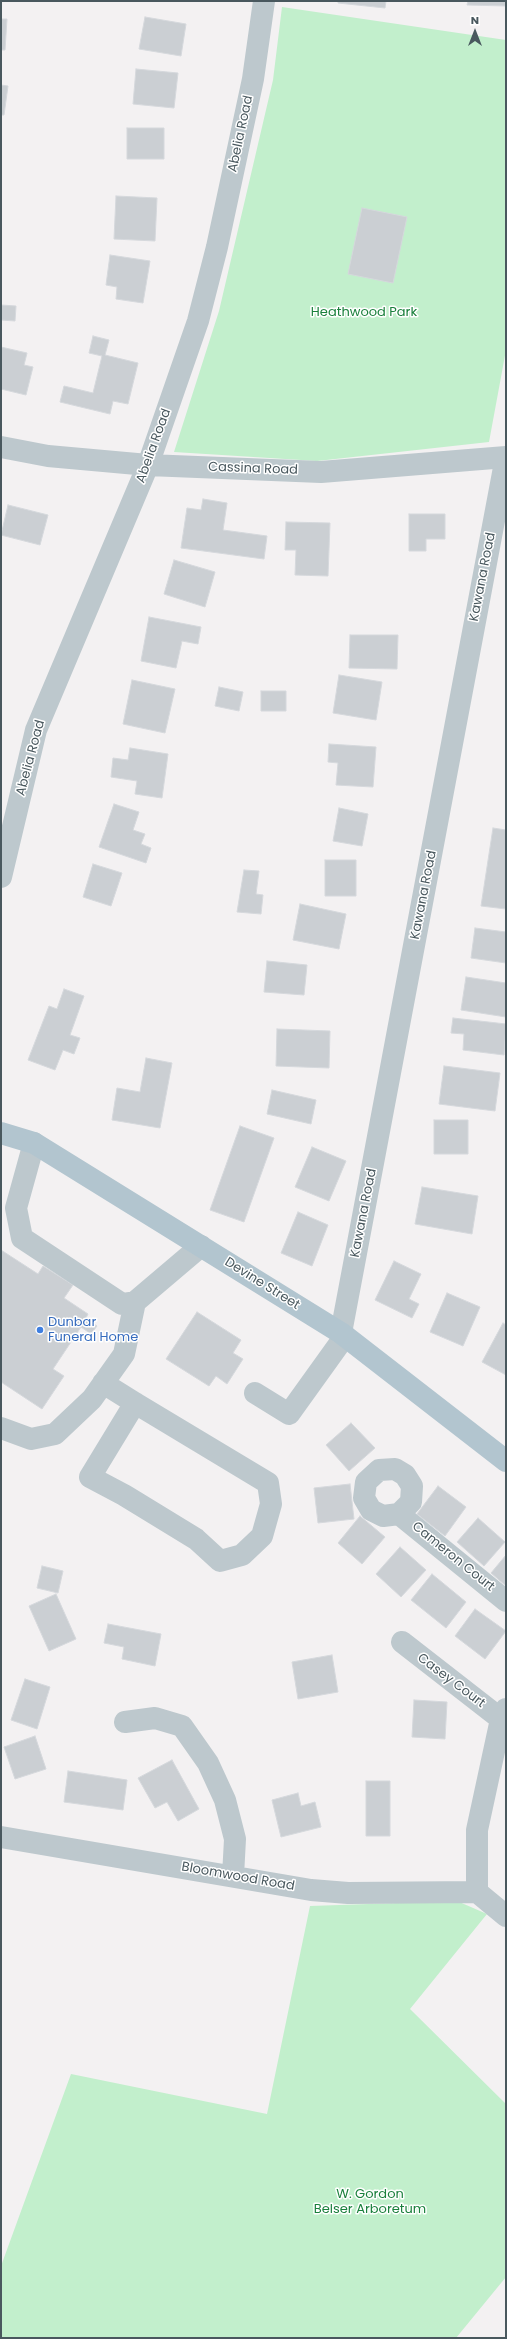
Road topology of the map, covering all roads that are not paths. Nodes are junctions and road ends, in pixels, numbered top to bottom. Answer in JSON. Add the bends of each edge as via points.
{"nodes":[{"id":1,"x":264,"y":1,"type":"edge"},
{"id":2,"x":1,"y":447,"type":"edge"},
{"id":3,"x":506,"y":457,"type":"edge"},
{"id":4,"x":148,"y":465,"type":"junction"},
{"id":5,"x":1,"y":877,"type":"edge"},
{"id":6,"x":1,"y":1133,"type":"edge"},
{"id":7,"x":34,"y":1144,"type":"junction"},
{"id":8,"x":8,"y":1206,"type":"edge"},
{"id":9,"x":201,"y":1246,"type":"junction"},
{"id":10,"x":135,"y":1302,"type":"junction"},
{"id":11,"x":343,"y":1334,"type":"junction"},
{"id":12,"x":103,"y":1383,"type":"junction"},
{"id":13,"x":256,"y":1393,"type":"dead end"},
{"id":14,"x":135,"y":1402,"type":"junction"},
{"id":15,"x":1,"y":1428,"type":"edge"},
{"id":16,"x":506,"y":1461,"type":"edge"},
{"id":17,"x":399,"y":1514,"type":"dead end"},
{"id":18,"x":506,"y":1601,"type":"edge"},
{"id":19,"x":402,"y":1642,"type":"dead end"},
{"id":20,"x":503,"y":1714,"type":"edge"},
{"id":21,"x":125,"y":1722,"type":"dead end"},
{"id":22,"x":1,"y":1837,"type":"edge"},
{"id":23,"x":233,"y":1876,"type":"junction"},
{"id":24,"x":477,"y":1892,"type":"junction"},
{"id":25,"x":506,"y":1916,"type":"edge"}],
"edges":[{"from":1,"to":4,"type":"street","name":"Abelia Road","via":[[253,79],[217,247],[198,321]]},
{"from":2,"to":4,"type":"street","name":"Cassina Road","via":[[48,456]]},
{"from":3,"to":4,"type":"street","name":"Cassina Road","via":[[321,472]]},
{"from":3,"to":11,"type":"street","name":"Kawana Road"},
{"from":4,"to":5,"type":"street","name":"Abelia Road","via":[[36,730]]},
{"from":6,"to":7,"type":"main road","name":"Devine Street"},
{"from":7,"to":8,"type":"street"},
{"from":7,"to":9,"type":"main road","name":"Devine Street"},
{"from":8,"to":10,"type":"street","via":[[22,1238],[122,1304]]},
{"from":9,"to":10,"type":"street"},
{"from":9,"to":11,"type":"main road","name":"Devine Street"},
{"from":10,"to":12,"type":"street","via":[[124,1354]]},
{"from":11,"to":13,"type":"street","via":[[289,1414]]},
{"from":11,"to":16,"type":"main road","name":"Devine Street"},
{"from":12,"to":14,"type":"street"},
{"from":12,"to":15,"type":"street","via":[[92,1399],[55,1434],[31,1439]]},
{"from":14,"to":14,"type":"street","via":[[268,1483],[271,1504],[262,1536],[242,1555],[220,1561],[196,1539],[90,1477]]},
{"from":17,"to":18,"type":"street","name":"Cameron Court"},
{"from":19,"to":20,"type":"street","name":"Casey Court"},
{"from":20,"to":24,"type":"street","via":[[477,1830]]},
{"from":21,"to":23,"type":"street","via":[[155,1718],[182,1726],[208,1763],[225,1800],[235,1839]]},
{"from":22,"to":23,"type":"street","name":"Bloomwood Road"},
{"from":23,"to":24,"type":"street","name":"Bloomwood Road","via":[[310,1890],[348,1893]]},
{"from":24,"to":25,"type":"street"}]}
